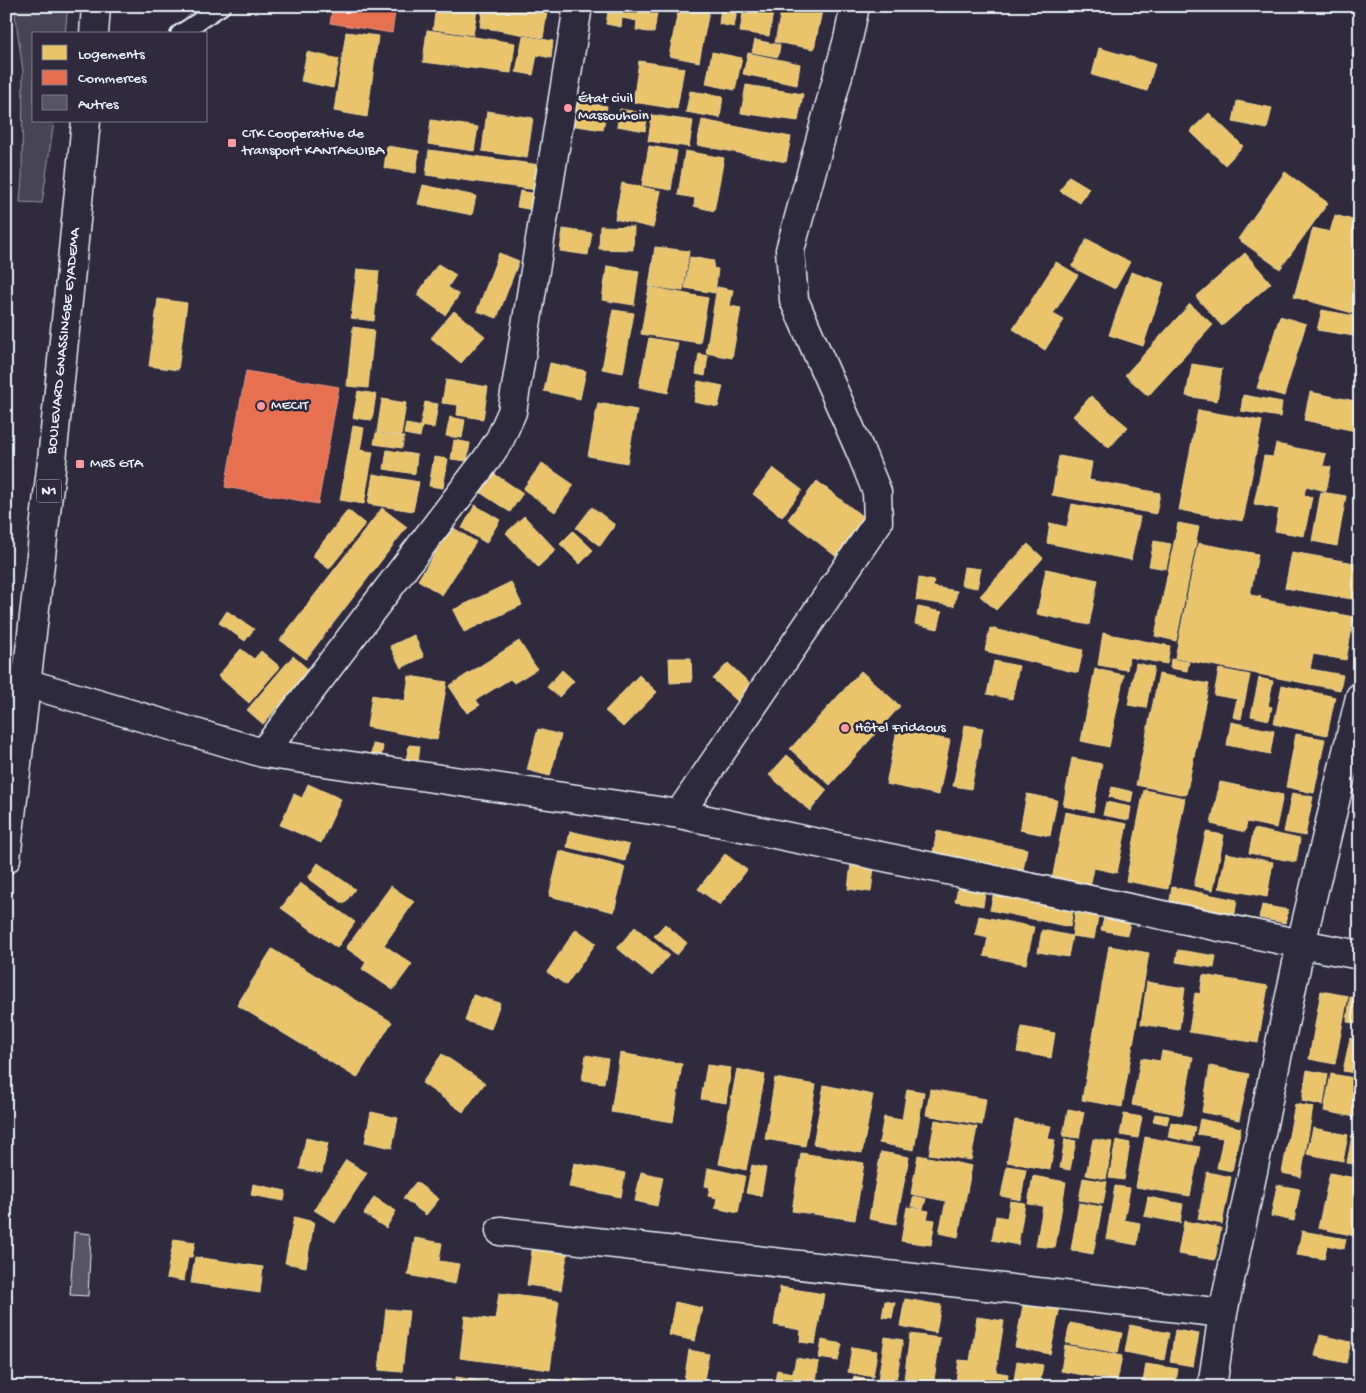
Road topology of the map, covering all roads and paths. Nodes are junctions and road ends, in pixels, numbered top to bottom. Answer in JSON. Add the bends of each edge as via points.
{"nodes":[{"id":1,"x":96,"y":6,"type":"edge"},
{"id":2,"x":222,"y":6,"type":"edge"},
{"id":3,"x":578,"y":6,"type":"edge"},
{"id":4,"x":855,"y":6,"type":"edge"},
{"id":5,"x":94,"y":32,"type":"edge"},
{"id":6,"x":183,"y":32,"type":"edge"},
{"id":7,"x":86,"y":122,"type":"edge"},
{"id":8,"x":16,"y":681,"type":"edge"},
{"id":9,"x":1360,"y":697,"type":"edge"},
{"id":10,"x":263,"y":752,"type":"junction"},
{"id":11,"x":679,"y":814,"type":"junction"},
{"id":12,"x":6,"y":859,"type":"edge"},
{"id":13,"x":1300,"y":944,"type":"junction"},
{"id":14,"x":1360,"y":955,"type":"edge"},
{"id":15,"x":500,"y":1231,"type":"dead end"},
{"id":16,"x":1223,"y":1314,"type":"junction"},
{"id":17,"x":1212,"y":1387,"type":"edge"}],
"edges":[{"from":1,"to":5,"type":"main road"},
{"from":2,"to":6,"type":"lane"},
{"from":3,"to":10,"type":"main road","via":[[512,412],[487,459]]},
{"from":4,"to":11,"type":"main road","via":[[790,250],[794,300],[877,492],[878,522]]},
{"from":7,"to":8,"type":"main road","name":"BOULEVARD GNASSINGBE EYADEMA","number":"N1","via":[[61,373]]},
{"from":8,"to":10,"type":"main road"},
{"from":8,"to":12,"type":"main road","name":"BOULEVARD GNASSINGBE EYADEMA","number":"N1"},
{"from":9,"to":13,"type":"main road"},
{"from":10,"to":11,"type":"main road"},
{"from":11,"to":13,"type":"main road"},
{"from":13,"to":14,"type":"main road"},
{"from":13,"to":16,"type":"main road"},
{"from":15,"to":16,"type":"main road"},
{"from":16,"to":17,"type":"main road"}]}
